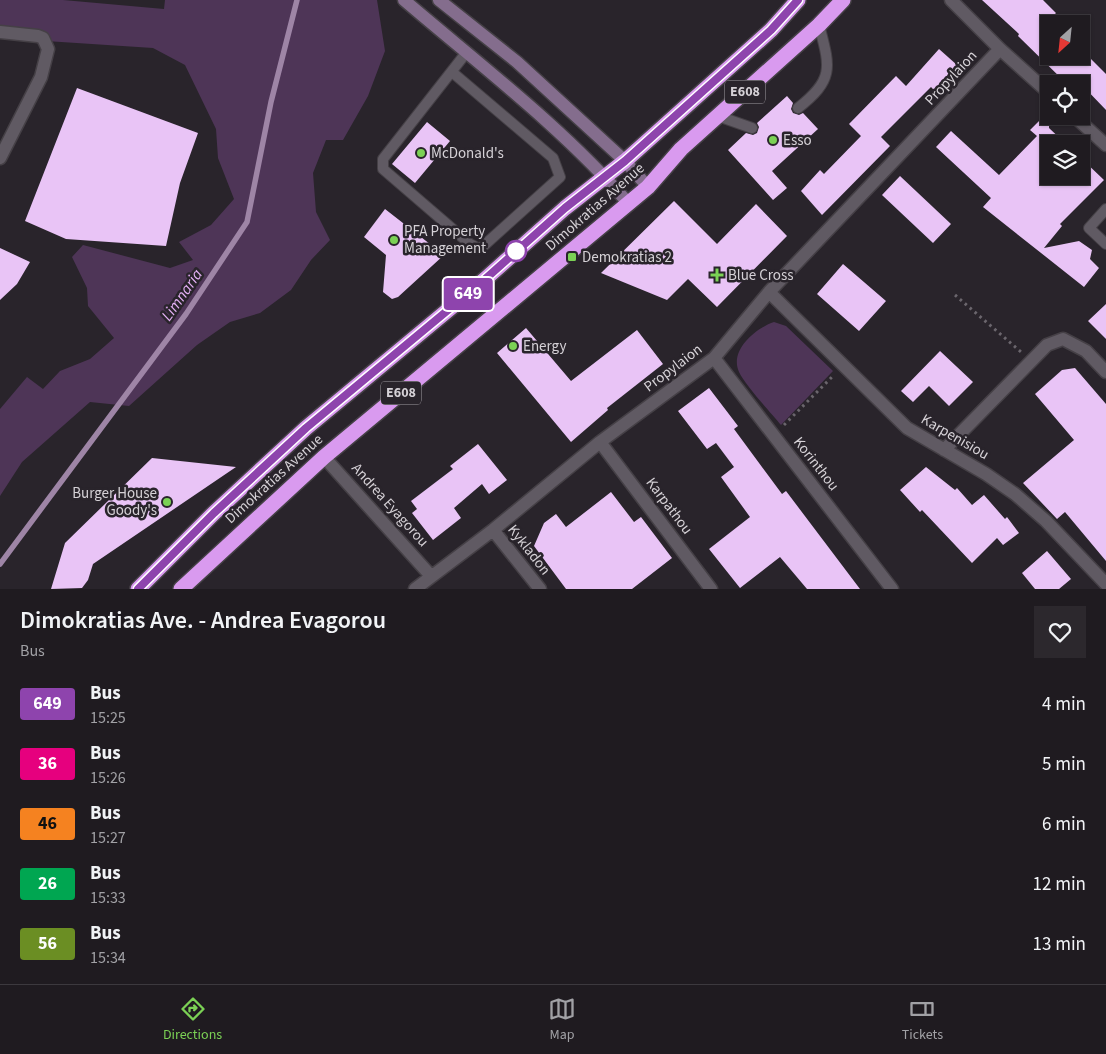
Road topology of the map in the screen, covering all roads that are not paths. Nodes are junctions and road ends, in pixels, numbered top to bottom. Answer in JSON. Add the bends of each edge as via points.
{"nodes":[{"id":1,"x":404,"y":0,"type":"edge"},
{"id":2,"x":439,"y":0,"type":"edge"},
{"id":3,"x":798,"y":0,"type":"edge"},
{"id":4,"x":843,"y":0,"type":"edge"},
{"id":5,"x":951,"y":0,"type":"edge"},
{"id":6,"x":819,"y":25,"type":"junction"},
{"id":7,"x":0,"y":32,"type":"edge"},
{"id":8,"x":1000,"y":49,"type":"junction"},
{"id":9,"x":466,"y":53,"type":"junction"},
{"id":10,"x":452,"y":72,"type":"junction"},
{"id":11,"x":1040,"y":85,"type":"edge"},
{"id":12,"x":798,"y":108,"type":"dead end"},
{"id":13,"x":718,"y":116,"type":"junction"},
{"id":14,"x":1084,"y":125,"type":"edge"},
{"id":15,"x":752,"y":128,"type":"dead end"},
{"id":16,"x":1106,"y":145,"type":"edge"},
{"id":17,"x":0,"y":158,"type":"edge"},
{"id":18,"x":625,"y":161,"type":"junction"},
{"id":19,"x":605,"y":177,"type":"junction"},
{"id":20,"x":648,"y":186,"type":"junction"},
{"id":21,"x":629,"y":204,"type":"junction"},
{"id":22,"x":1106,"y":209,"type":"edge"},
{"id":23,"x":1106,"y":244,"type":"edge"},
{"id":24,"x":769,"y":292,"type":"junction"},
{"id":25,"x":714,"y":358,"type":"junction"},
{"id":26,"x":1106,"y":372,"type":"edge"},
{"id":27,"x":600,"y":442,"type":"junction"},
{"id":28,"x":944,"y":450,"type":"junction"},
{"id":29,"x":324,"y":457,"type":"junction"},
{"id":30,"x":494,"y":530,"type":"junction"},
{"id":31,"x":431,"y":576,"type":"junction"},
{"id":32,"x":1106,"y":584,"type":"edge"},
{"id":33,"x":138,"y":589,"type":"edge"},
{"id":34,"x":181,"y":589,"type":"edge"},
{"id":35,"x":415,"y":589,"type":"edge"},
{"id":36,"x":540,"y":589,"type":"edge"},
{"id":37,"x":711,"y":589,"type":"edge"},
{"id":38,"x":892,"y":589,"type":"edge"}],
"edges":[{"from":1,"to":9,"type":"street"},
{"from":2,"to":18,"type":"street","via":[[517,62]]},
{"from":3,"to":18,"type":"highway","name":"Dimokratias Avenue","number":"E608","via":[[771,30]]},
{"from":4,"to":6,"type":"highway","name":"Dimokratias Avenue","number":"E608"},
{"from":5,"to":8,"type":"street"},
{"from":6,"to":12,"type":"lane","via":[[828,68],[824,82],[812,98]]},
{"from":6,"to":13,"type":"highway","name":"Dimokratias Avenue","number":"E608"},
{"from":7,"to":17,"type":"street","via":[[38,36],[43,38],[48,49],[41,77]]},
{"from":8,"to":11,"type":"street"},
{"from":8,"to":24,"type":"street","name":"Propylaion"},
{"from":9,"to":10,"type":"lane"},
{"from":9,"to":19,"type":"street"},
{"from":10,"to":10,"type":"lane","via":[[382,163],[383,169],[470,244],[480,249],[560,177],[553,158]]},
{"from":13,"to":15,"type":"lane"},
{"from":13,"to":20,"type":"highway","name":"Dimokratias Avenue","number":"E608","via":[[681,149]]},
{"from":14,"to":16,"type":"street"},
{"from":18,"to":19,"type":"highway","name":"Dimokratias Avenue","number":"E608"},
{"from":18,"to":20,"type":"street"},
{"from":19,"to":21,"type":"street"},
{"from":19,"to":33,"type":"highway","name":"Dimokratias Avenue","number":"E608","via":[[306,428]]},
{"from":20,"to":21,"type":"highway","name":"Dimokratias Avenue","number":"E608"},
{"from":21,"to":29,"type":"highway","name":"Dimokratias Avenue","number":"E608"},
{"from":22,"to":23,"type":"lane","via":[[1089,228]]},
{"from":24,"to":25,"type":"street","name":"Propylaion"},
{"from":24,"to":28,"type":"street","name":"Karpenisiou","via":[[907,428]]},
{"from":25,"to":27,"type":"street","name":"Propylaion"},
{"from":25,"to":38,"type":"street","name":"Korinthou"},
{"from":26,"to":28,"type":"street","via":[[1086,351],[1063,339],[1047,344]]},
{"from":27,"to":30,"type":"street","name":"Propylaion"},
{"from":27,"to":37,"type":"street","name":"Karpathou"},
{"from":28,"to":32,"type":"street","name":"Karpenisiou","via":[[1015,494],[1046,521]]},
{"from":29,"to":31,"type":"street","name":"Andrea Eyagorou"},
{"from":29,"to":34,"type":"highway","name":"Dimokratias Avenue","number":"E608"},
{"from":30,"to":31,"type":"street","name":"Propylaion"},
{"from":30,"to":36,"type":"street","name":"Kykladon"},
{"from":31,"to":35,"type":"street","name":"Propylaion"}]}
